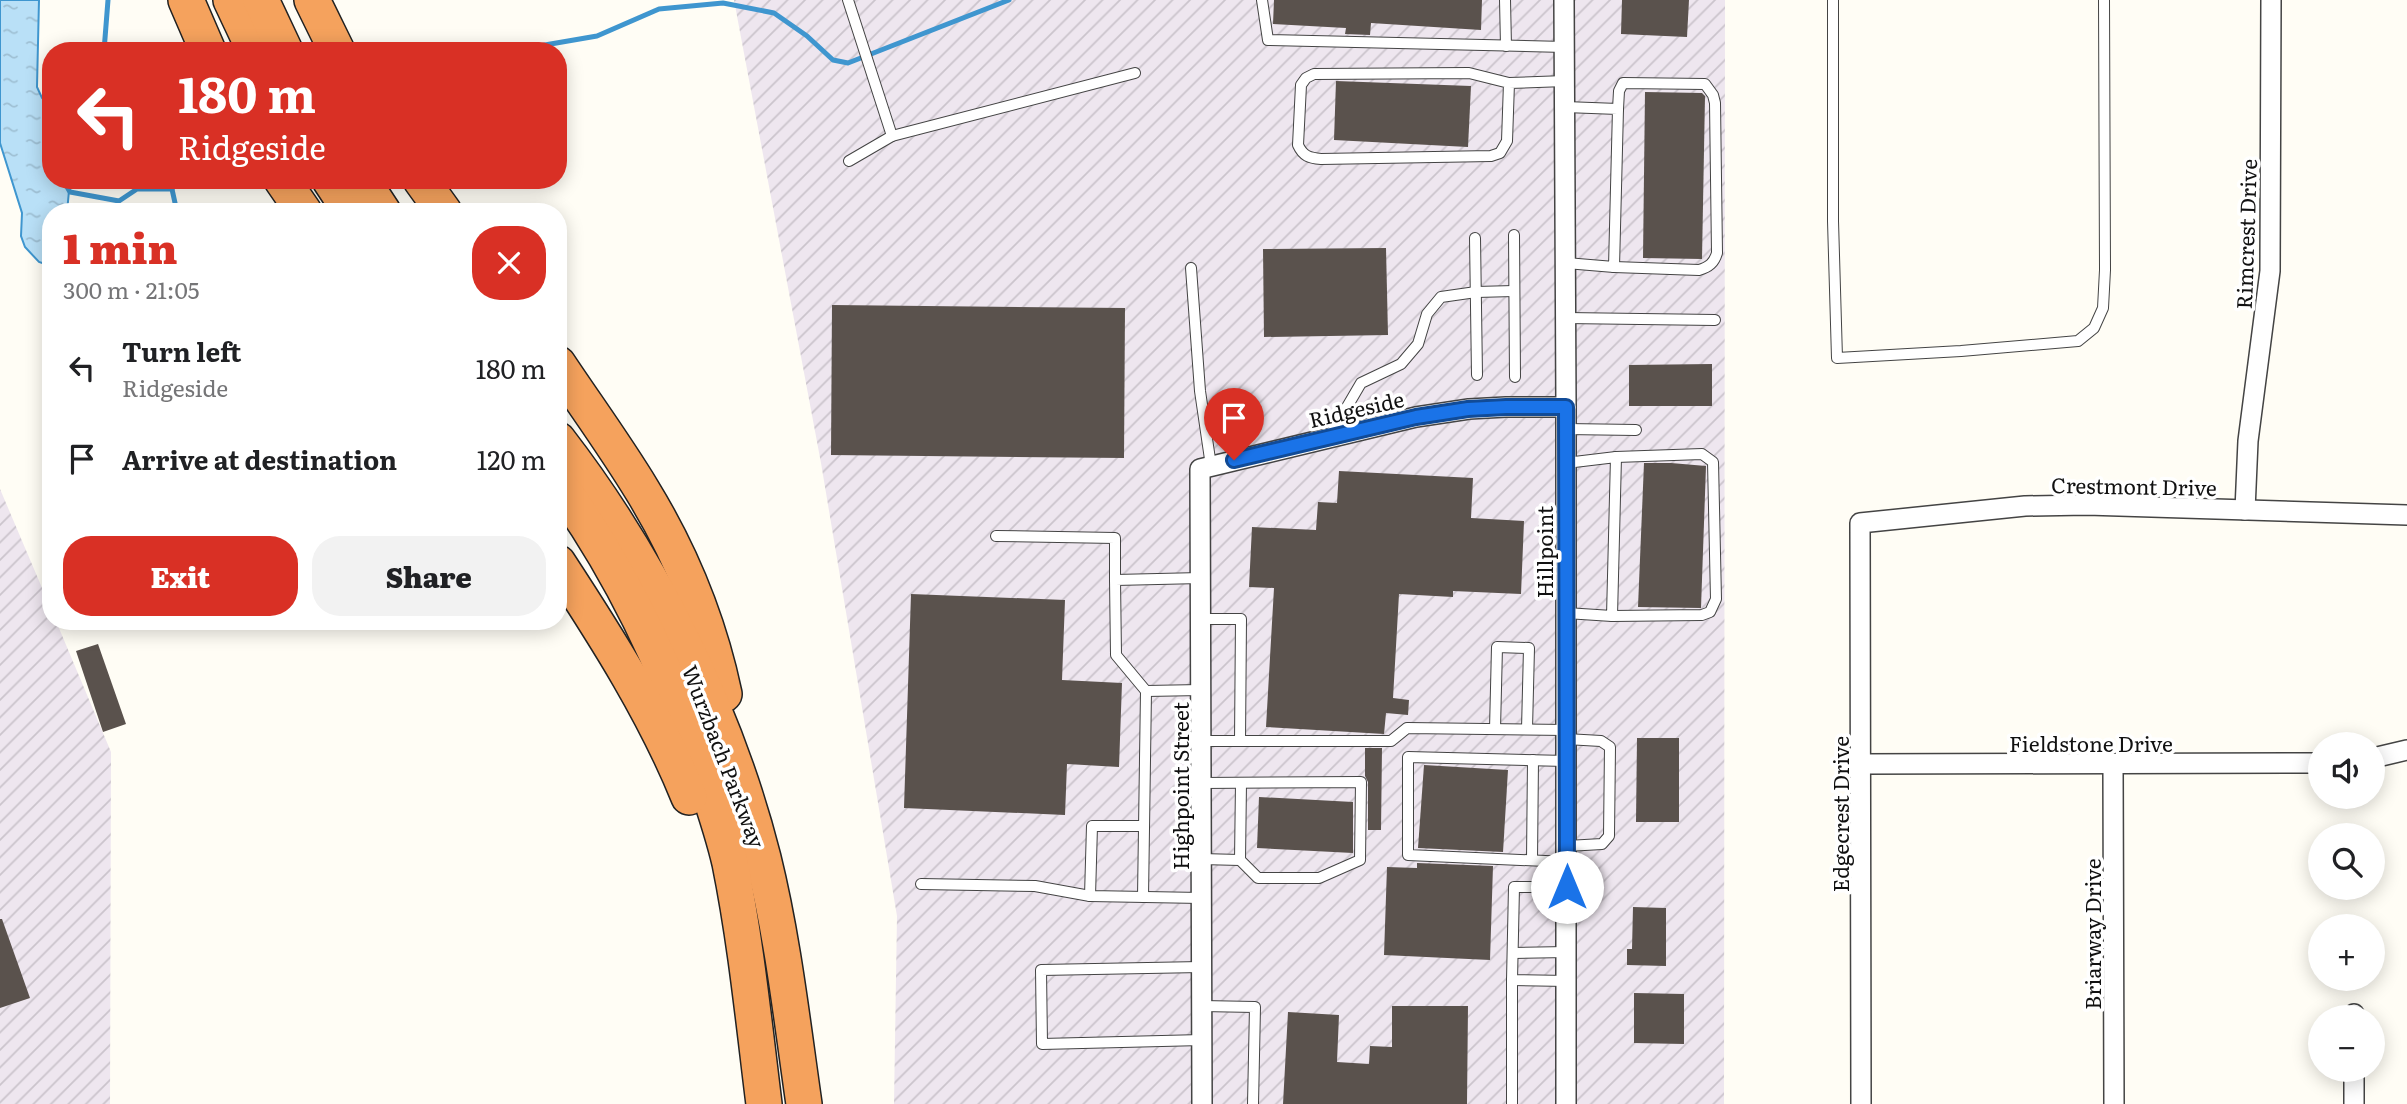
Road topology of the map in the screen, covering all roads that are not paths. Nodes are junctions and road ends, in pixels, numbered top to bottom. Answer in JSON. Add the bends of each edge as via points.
{"nodes":[{"id":1,"x":186,"y":0,"type":"edge"},
{"id":2,"x":231,"y":0,"type":"edge"},
{"id":3,"x":261,"y":0,"type":"edge"},
{"id":4,"x":312,"y":0,"type":"edge"},
{"id":5,"x":848,"y":0,"type":"edge"},
{"id":6,"x":1262,"y":0,"type":"edge"},
{"id":7,"x":1505,"y":0,"type":"edge"},
{"id":8,"x":1564,"y":0,"type":"edge"},
{"id":9,"x":1833,"y":0,"type":"edge"},
{"id":10,"x":2104,"y":0,"type":"edge"},
{"id":11,"x":2271,"y":0,"type":"edge"},
{"id":12,"x":204,"y":42,"type":"edge"},
{"id":13,"x":251,"y":42,"type":"edge"},
{"id":14,"x":281,"y":42,"type":"edge"},
{"id":15,"x":333,"y":42,"type":"edge"},
{"id":16,"x":1506,"y":46,"type":"junction"},
{"id":17,"x":1565,"y":47,"type":"junction"},
{"id":18,"x":1135,"y":73,"type":"dead end"},
{"id":19,"x":1565,"y":81,"type":"junction"},
{"id":20,"x":1509,"y":83,"type":"junction"},
{"id":21,"x":1565,"y":107,"type":"junction"},
{"id":22,"x":1618,"y":109,"type":"junction"},
{"id":23,"x":892,"y":136,"type":"junction"},
{"id":24,"x":849,"y":161,"type":"dead end"},
{"id":25,"x":1514,"y":235,"type":"dead end"},
{"id":26,"x":1475,"y":238,"type":"dead end"},
{"id":27,"x":1566,"y":263,"type":"junction"},
{"id":28,"x":1614,"y":267,"type":"junction"},
{"id":29,"x":1191,"y":268,"type":"dead end"},
{"id":30,"x":1514,"y":291,"type":"junction"},
{"id":31,"x":1476,"y":292,"type":"junction"},
{"id":32,"x":1566,"y":318,"type":"junction"},
{"id":33,"x":1714,"y":320,"type":"dead end"},
{"id":34,"x":1477,"y":375,"type":"dead end"},
{"id":35,"x":1515,"y":377,"type":"dead end"},
{"id":36,"x":567,"y":378,"type":"edge"},
{"id":37,"x":1566,"y":407,"type":"junction"},
{"id":38,"x":1566,"y":429,"type":"junction"},
{"id":39,"x":1636,"y":430,"type":"dead end"},
{"id":40,"x":1328,"y":438,"type":"junction"},
{"id":41,"x":567,"y":451,"type":"edge"},
{"id":42,"x":1616,"y":457,"type":"junction"},
{"id":43,"x":1566,"y":463,"type":"junction"},
{"id":44,"x":1205,"y":467,"type":"junction"},
{"id":45,"x":567,"y":497,"type":"edge"},
{"id":46,"x":2245,"y":510,"type":"junction"},
{"id":47,"x":2407,"y":515,"type":"edge"},
{"id":48,"x":1860,"y":523,"type":"joint"},
{"id":49,"x":996,"y":536,"type":"dead end"},
{"id":50,"x":567,"y":577,"type":"edge"},
{"id":51,"x":1201,"y":578,"type":"junction"},
{"id":52,"x":1115,"y":580,"type":"junction"},
{"id":53,"x":1566,"y":613,"type":"junction"},
{"id":54,"x":1612,"y":616,"type":"junction"},
{"id":55,"x":1201,"y":619,"type":"junction"},
{"id":56,"x":1201,"y":690,"type":"junction"},
{"id":57,"x":1146,"y":691,"type":"junction"},
{"id":58,"x":1495,"y":729,"type":"junction"},
{"id":59,"x":1527,"y":729,"type":"junction"},
{"id":60,"x":1566,"y":734,"type":"junction"},
{"id":61,"x":1201,"y":741,"type":"junction"},
{"id":62,"x":1240,"y":741,"type":"junction"},
{"id":63,"x":2407,"y":750,"type":"edge"},
{"id":64,"x":2385,"y":755,"type":"edge"},
{"id":65,"x":1533,"y":760,"type":"junction"},
{"id":66,"x":1566,"y":761,"type":"junction"},
{"id":67,"x":2308,"y":763,"type":"edge"},
{"id":68,"x":1862,"y":764,"type":"junction"},
{"id":69,"x":2113,"y":765,"type":"junction"},
{"id":70,"x":1202,"y":783,"type":"junction"},
{"id":71,"x":1241,"y":783,"type":"junction"},
{"id":72,"x":746,"y":800,"type":"junction"},
{"id":73,"x":1144,"y":825,"type":"junction"},
{"id":74,"x":1567,"y":854,"type":"junction"},
{"id":75,"x":1201,"y":859,"type":"junction"},
{"id":76,"x":1240,"y":860,"type":"junction"},
{"id":77,"x":1532,"y":860,"type":"junction"},
{"id":78,"x":920,"y":884,"type":"dead end"},
{"id":79,"x":1567,"y":887,"type":"junction"},
{"id":80,"x":1090,"y":896,"type":"junction"},
{"id":81,"x":1143,"y":897,"type":"junction"},
{"id":82,"x":1201,"y":898,"type":"junction"},
{"id":83,"x":740,"y":923,"type":"junction"},
{"id":84,"x":1567,"y":952,"type":"junction"},
{"id":85,"x":1513,"y":953,"type":"junction"},
{"id":86,"x":1201,"y":967,"type":"junction"},
{"id":87,"x":1512,"y":980,"type":"junction"},
{"id":88,"x":1567,"y":981,"type":"junction"},
{"id":89,"x":1202,"y":1006,"type":"junction"},
{"id":90,"x":1202,"y":1040,"type":"junction"},
{"id":91,"x":2354,"y":1082,"type":"edge"},
{"id":92,"x":764,"y":1104,"type":"edge"},
{"id":93,"x":804,"y":1104,"type":"edge"},
{"id":94,"x":1202,"y":1104,"type":"edge"},
{"id":95,"x":1253,"y":1104,"type":"edge"},
{"id":96,"x":1512,"y":1104,"type":"edge"},
{"id":97,"x":1566,"y":1104,"type":"edge"},
{"id":98,"x":1861,"y":1104,"type":"edge"},
{"id":99,"x":2113,"y":1104,"type":"edge"},
{"id":100,"x":2354,"y":1104,"type":"edge"}],
"edges":[{"from":1,"to":12,"type":"highway"},
{"from":2,"to":13,"type":"highway"},
{"from":3,"to":14,"type":"highway"},
{"from":4,"to":15,"type":"highway"},
{"from":5,"to":23,"type":"lane"},
{"from":6,"to":16,"type":"lane","via":[[1268,40]]},
{"from":7,"to":16,"type":"lane"},
{"from":8,"to":17,"type":"street","name":"Hillpoint"},
{"from":9,"to":10,"type":"lane","via":[[1837,358],[2078,341],[2094,328],[2104,308]]},
{"from":11,"to":46,"type":"street","name":"Rimcrest Drive","via":[[2270,271],[2248,441]]},
{"from":16,"to":17,"type":"lane"},
{"from":17,"to":19,"type":"street","name":"Hillpoint"},
{"from":18,"to":23,"type":"lane"},
{"from":19,"to":20,"type":"lane"},
{"from":19,"to":21,"type":"street","name":"Hillpoint"},
{"from":20,"to":20,"type":"lane","via":[[1469,73],[1314,74],[1301,85],[1298,145],[1309,158],[1321,159],[1491,156],[1500,153],[1507,141]]},
{"from":21,"to":22,"type":"lane"},
{"from":21,"to":27,"type":"street","name":"Hillpoint"},
{"from":22,"to":28,"type":"lane"},
{"from":22,"to":28,"type":"lane","via":[[1623,83],[1709,88],[1715,103],[1717,253],[1707,268],[1699,270]]},
{"from":23,"to":24,"type":"lane"},
{"from":25,"to":30,"type":"lane"},
{"from":26,"to":31,"type":"lane"},
{"from":27,"to":28,"type":"lane"},
{"from":27,"to":32,"type":"street","name":"Hillpoint"},
{"from":29,"to":44,"type":"lane"},
{"from":30,"to":31,"type":"lane"},
{"from":30,"to":35,"type":"lane"},
{"from":31,"to":34,"type":"lane"},
{"from":31,"to":40,"type":"lane","via":[[1441,297],[1427,314],[1418,344],[1401,364],[1361,383]]},
{"from":32,"to":33,"type":"lane"},
{"from":32,"to":37,"type":"street","name":"Hillpoint"},
{"from":36,"to":72,"type":"highway","via":[[642,490],[696,599],[722,683]]},
{"from":37,"to":38,"type":"street","name":"Hillpoint"},
{"from":37,"to":40,"type":"street","name":"Ridgeside","via":[[1468,409]]},
{"from":38,"to":39,"type":"lane"},
{"from":38,"to":43,"type":"street","name":"Hillpoint"},
{"from":40,"to":44,"type":"street","name":"Ridgeside"},
{"from":41,"to":72,"type":"highway","name":"Wurzbach Parkway","via":[[630,547],[669,618],[701,684]]},
{"from":42,"to":43,"type":"lane"},
{"from":42,"to":54,"type":"lane"},
{"from":42,"to":54,"type":"lane","via":[[1702,454],[1713,462],[1716,599],[1710,612],[1702,615]]},
{"from":43,"to":53,"type":"street","name":"Hillpoint"},
{"from":44,"to":51,"type":"street","name":"Highpoint Street"},
{"from":45,"to":83,"type":"highway","name":"Wurzbach Parkway","via":[[608,560],[674,692],[716,812]]},
{"from":46,"to":47,"type":"street","name":"Crestmont Drive"},
{"from":46,"to":48,"type":"street","name":"Crestmont Drive","via":[[2025,506]]},
{"from":48,"to":68,"type":"street","name":"Edgecrest Drive"},
{"from":49,"to":52,"type":"lane","via":[[1115,538]]},
{"from":50,"to":83,"type":"highway","via":[[618,655],[673,759]]},
{"from":51,"to":52,"type":"lane"},
{"from":51,"to":55,"type":"street","name":"Highpoint Street"},
{"from":52,"to":57,"type":"lane","via":[[1116,655]]},
{"from":53,"to":54,"type":"lane"},
{"from":53,"to":60,"type":"street","name":"Hillpoint"},
{"from":55,"to":56,"type":"street","name":"Highpoint Street"},
{"from":55,"to":62,"type":"lane","via":[[1241,619]]},
{"from":56,"to":57,"type":"lane"},
{"from":56,"to":61,"type":"street","name":"Highpoint Street"},
{"from":57,"to":73,"type":"lane"},
{"from":58,"to":59,"type":"lane"},
{"from":58,"to":59,"type":"lane","via":[[1497,647],[1529,648]]},
{"from":58,"to":62,"type":"lane","via":[[1407,728],[1391,741]]},
{"from":59,"to":60,"type":"lane"},
{"from":60,"to":66,"type":"street","name":"Hillpoint"},
{"from":60,"to":74,"type":"lane","via":[[1610,747],[1609,836],[1602,844]]},
{"from":61,"to":62,"type":"lane"},
{"from":61,"to":70,"type":"street","name":"Highpoint Street"},
{"from":63,"to":64,"type":"street"},
{"from":65,"to":66,"type":"lane"},
{"from":65,"to":77,"type":"lane"},
{"from":65,"to":77,"type":"lane","via":[[1408,757],[1408,855]]},
{"from":66,"to":74,"type":"street","name":"Hillpoint"},
{"from":67,"to":69,"type":"street","name":"Fieldstone Drive"},
{"from":68,"to":69,"type":"street","name":"Fieldstone Drive"},
{"from":68,"to":98,"type":"street","name":"Edgecrest Drive"},
{"from":69,"to":99,"type":"street","name":"Briarway Drive"},
{"from":70,"to":71,"type":"lane"},
{"from":70,"to":75,"type":"street","name":"Highpoint Street"},
{"from":71,"to":76,"type":"lane"},
{"from":71,"to":76,"type":"lane","via":[[1361,782],[1360,860],[1319,878],[1258,878]]},
{"from":72,"to":93,"type":"highway","name":"Wurzbach Parkway","via":[[787,974]]},
{"from":73,"to":80,"type":"lane","via":[[1092,825]]},
{"from":73,"to":81,"type":"lane"},
{"from":74,"to":77,"type":"lane"},
{"from":74,"to":79,"type":"street","name":"Hillpoint"},
{"from":75,"to":76,"type":"lane"},
{"from":75,"to":82,"type":"street","name":"Highpoint Street"},
{"from":78,"to":80,"type":"lane","via":[[1035,886]]},
{"from":79,"to":84,"type":"street","name":"Hillpoint"},
{"from":79,"to":85,"type":"lane","via":[[1514,887]]},
{"from":80,"to":81,"type":"lane"},
{"from":81,"to":82,"type":"lane"},
{"from":82,"to":86,"type":"street","name":"Highpoint Street"},
{"from":83,"to":92,"type":"highway","name":"Wurzbach Parkway"},
{"from":84,"to":85,"type":"lane"},
{"from":84,"to":88,"type":"street","name":"Hillpoint"},
{"from":85,"to":87,"type":"lane"},
{"from":86,"to":89,"type":"street","name":"Highpoint Street"},
{"from":86,"to":90,"type":"lane","via":[[1041,970],[1042,1044]]},
{"from":87,"to":88,"type":"lane"},
{"from":87,"to":96,"type":"lane"},
{"from":88,"to":97,"type":"street","name":"Hillpoint"},
{"from":89,"to":90,"type":"street","name":"Highpoint Street"},
{"from":89,"to":95,"type":"lane","via":[[1255,1007]]},
{"from":90,"to":94,"type":"street","name":"Highpoint Street"},
{"from":91,"to":100,"type":"street"}]}
